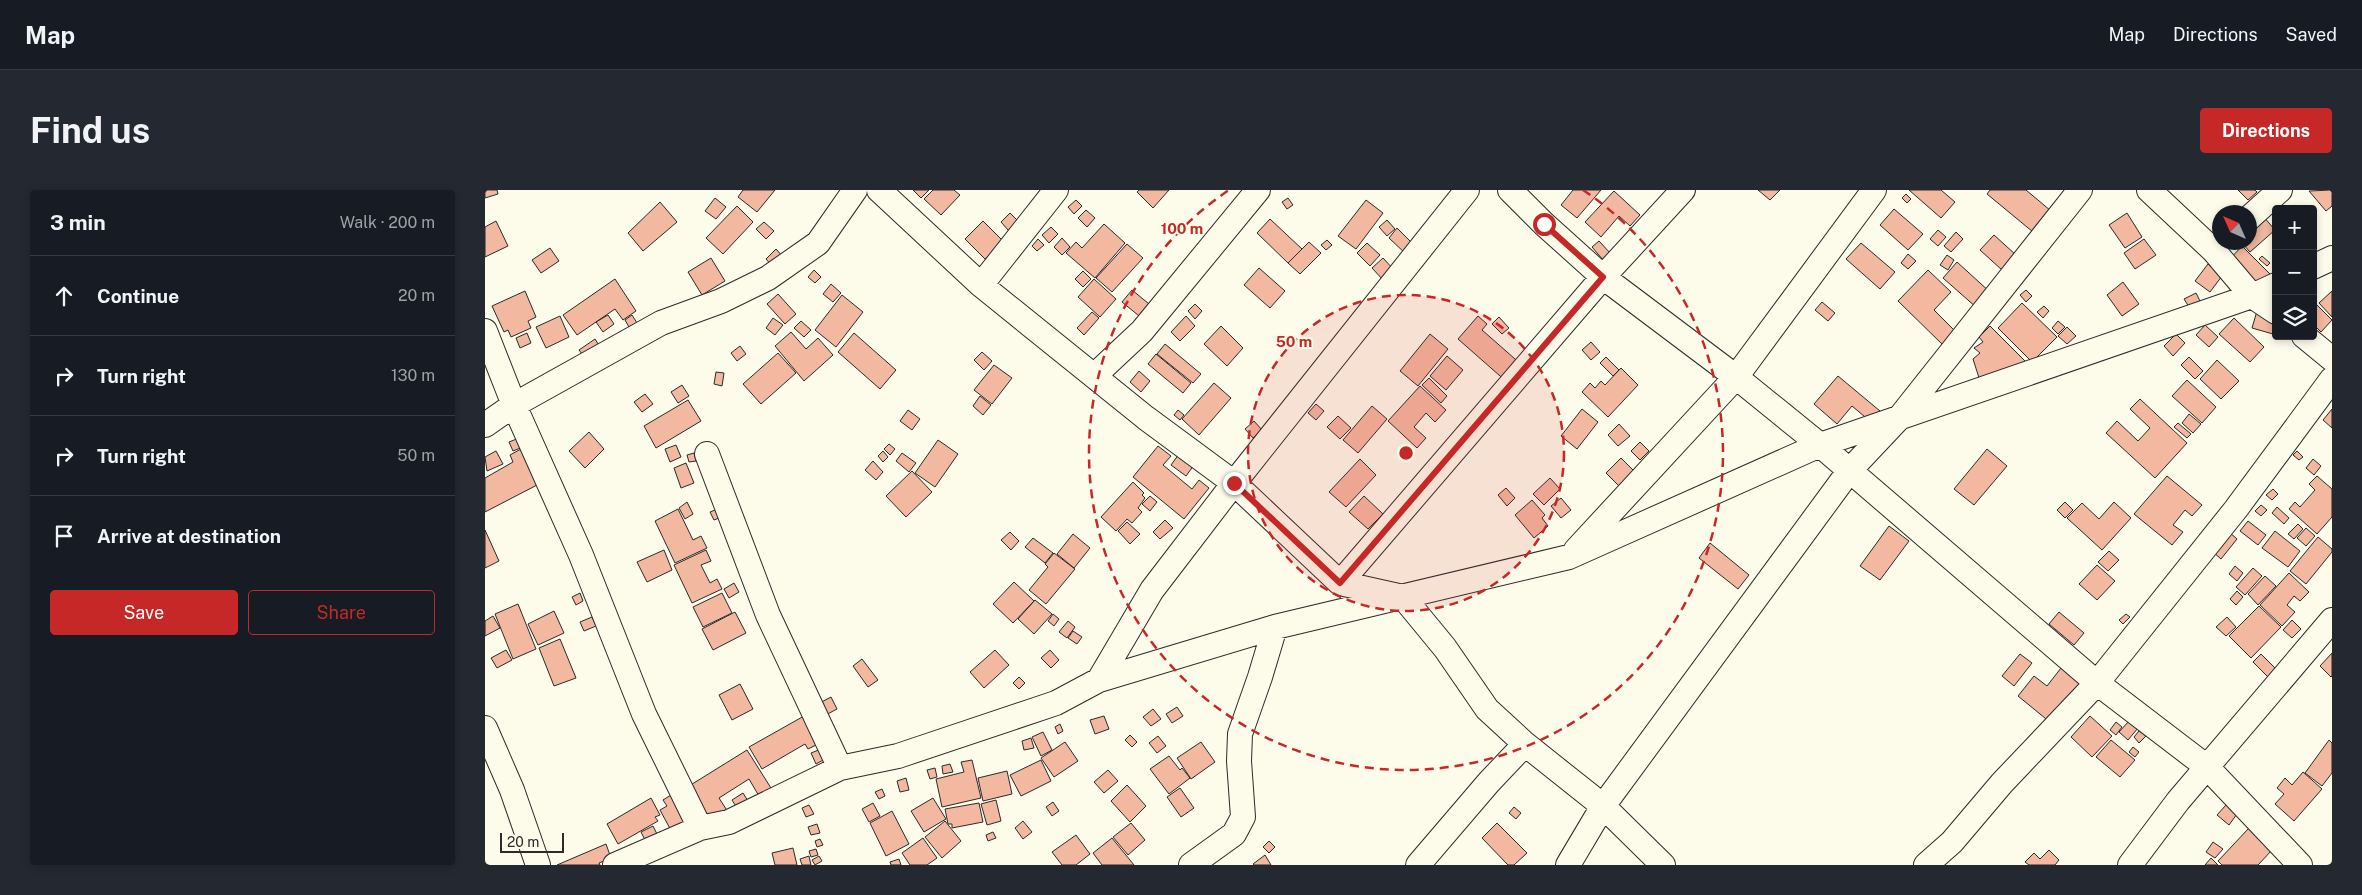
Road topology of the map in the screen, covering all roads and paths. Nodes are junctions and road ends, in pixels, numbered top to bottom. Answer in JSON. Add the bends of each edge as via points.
{"nodes":[{"id":1,"x":855,"y":190,"type":"edge"},
{"id":2,"x":879,"y":190,"type":"edge"},
{"id":3,"x":1056,"y":190,"type":"edge"},
{"id":4,"x":1258,"y":190,"type":"edge"},
{"id":5,"x":1467,"y":190,"type":"edge"},
{"id":6,"x":1510,"y":190,"type":"edge"},
{"id":7,"x":1683,"y":190,"type":"edge"},
{"id":8,"x":1874,"y":190,"type":"edge"},
{"id":9,"x":2080,"y":190,"type":"edge"},
{"id":10,"x":2149,"y":190,"type":"edge"},
{"id":11,"x":2280,"y":190,"type":"edge"},
{"id":12,"x":2257,"y":211,"type":"edge"},
{"id":13,"x":2212,"y":242,"type":"edge"},
{"id":14,"x":2220,"y":250,"type":"edge"},
{"id":15,"x":2332,"y":258,"type":"edge"},
{"id":16,"x":2317,"y":265,"type":"edge"},
{"id":17,"x":1603,"y":277,"type":"junction"},
{"id":18,"x":981,"y":285,"type":"junction"},
{"id":19,"x":2272,"y":287,"type":"edge"},
{"id":20,"x":2252,"y":296,"type":"junction"},
{"id":21,"x":2272,"y":309,"type":"edge"},
{"id":22,"x":485,"y":331,"type":"edge"},
{"id":23,"x":2309,"y":340,"type":"edge"},
{"id":24,"x":2332,"y":359,"type":"edge"},
{"id":25,"x":1094,"y":376,"type":"junction"},
{"id":26,"x":1736,"y":377,"type":"junction"},
{"id":27,"x":2332,"y":379,"type":"edge"},
{"id":28,"x":514,"y":405,"type":"junction"},
{"id":29,"x":1900,"y":417,"type":"junction"},
{"id":30,"x":485,"y":425,"type":"edge"},
{"id":31,"x":1820,"y":445,"type":"junction"},
{"id":32,"x":707,"y":454,"type":"dead end"},
{"id":33,"x":1850,"y":470,"type":"junction"},
{"id":34,"x":1234,"y":483,"type":"junction"},
{"id":35,"x":1569,"y":558,"type":"junction"},
{"id":36,"x":1340,"y":583,"type":"junction"},
{"id":37,"x":1403,"y":597,"type":"junction"},
{"id":38,"x":2332,"y":620,"type":"edge"},
{"id":39,"x":1275,"y":627,"type":"junction"},
{"id":40,"x":1099,"y":680,"type":"junction"},
{"id":41,"x":2097,"y":683,"type":"junction"},
{"id":42,"x":485,"y":728,"type":"edge"},
{"id":43,"x":1525,"y":744,"type":"junction"},
{"id":44,"x":2207,"y":767,"type":"junction"},
{"id":45,"x":840,"y":768,"type":"junction"},
{"id":46,"x":1603,"y":806,"type":"junction"},
{"id":47,"x":699,"y":828,"type":"junction"},
{"id":48,"x":538,"y":865,"type":"edge"},
{"id":49,"x":615,"y":865,"type":"edge"},
{"id":50,"x":1191,"y":865,"type":"edge"},
{"id":51,"x":1418,"y":865,"type":"edge"},
{"id":52,"x":1568,"y":865,"type":"edge"},
{"id":53,"x":1663,"y":865,"type":"edge"},
{"id":54,"x":1926,"y":865,"type":"edge"},
{"id":55,"x":2130,"y":865,"type":"edge"},
{"id":56,"x":2300,"y":865,"type":"edge"}],
"edges":[{"from":1,"to":28,"type":"street","via":[[818,243],[767,278],[721,301],[661,323]]},
{"from":2,"to":18,"type":"street"},
{"from":3,"to":18,"type":"street"},
{"from":4,"to":25,"type":"street","via":[[1142,331]]},
{"from":5,"to":34,"type":"street"},
{"from":6,"to":17,"type":"street"},
{"from":7,"to":17,"type":"street"},
{"from":8,"to":26,"type":"street"},
{"from":9,"to":29,"type":"street"},
{"from":10,"to":13,"type":"street"},
{"from":11,"to":12,"type":"street"},
{"from":14,"to":20,"type":"street"},
{"from":15,"to":16,"type":"street"},
{"from":17,"to":26,"type":"street"},
{"from":17,"to":36,"type":"street"},
{"from":18,"to":25,"type":"street"},
{"from":19,"to":20,"type":"street"},
{"from":20,"to":21,"type":"street"},
{"from":20,"to":29,"type":"street"},
{"from":22,"to":28,"type":"street"},
{"from":23,"to":24,"type":"street"},
{"from":25,"to":34,"type":"street"},
{"from":26,"to":31,"type":"street"},
{"from":26,"to":35,"type":"street"},
{"from":27,"to":41,"type":"street","via":[[2236,509]]},
{"from":28,"to":30,"type":"street"},
{"from":28,"to":47,"type":"street","via":[[581,555],[644,714]]},
{"from":29,"to":31,"type":"street"},
{"from":29,"to":33,"type":"street"},
{"from":31,"to":33,"type":"street"},
{"from":31,"to":35,"type":"street"},
{"from":32,"to":45,"type":"street","via":[[769,614]]},
{"from":33,"to":41,"type":"street"},
{"from":33,"to":46,"type":"street"},
{"from":34,"to":36,"type":"street"},
{"from":34,"to":40,"type":"street","via":[[1152,590]]},
{"from":35,"to":37,"type":"street"},
{"from":36,"to":37,"type":"street"},
{"from":37,"to":39,"type":"street"},
{"from":37,"to":43,"type":"street","via":[[1445,648],[1487,708]]},
{"from":38,"to":44,"type":"street"},
{"from":39,"to":40,"type":"street"},
{"from":39,"to":50,"type":"street","via":[[1240,734],[1243,817],[1234,834]]},
{"from":40,"to":45,"type":"street","via":[[1056,703],[898,756]]},
{"from":41,"to":44,"type":"street"},
{"from":41,"to":54,"type":"street","via":[[2002,783],[1952,842]]},
{"from":42,"to":48,"type":"street","via":[[513,790]]},
{"from":43,"to":46,"type":"street"},
{"from":43,"to":51,"type":"street"},
{"from":44,"to":55,"type":"street"},
{"from":44,"to":56,"type":"street"},
{"from":45,"to":47,"type":"street","via":[[729,822]]},
{"from":46,"to":52,"type":"street"},
{"from":46,"to":53,"type":"street"},
{"from":47,"to":49,"type":"street"}]}
